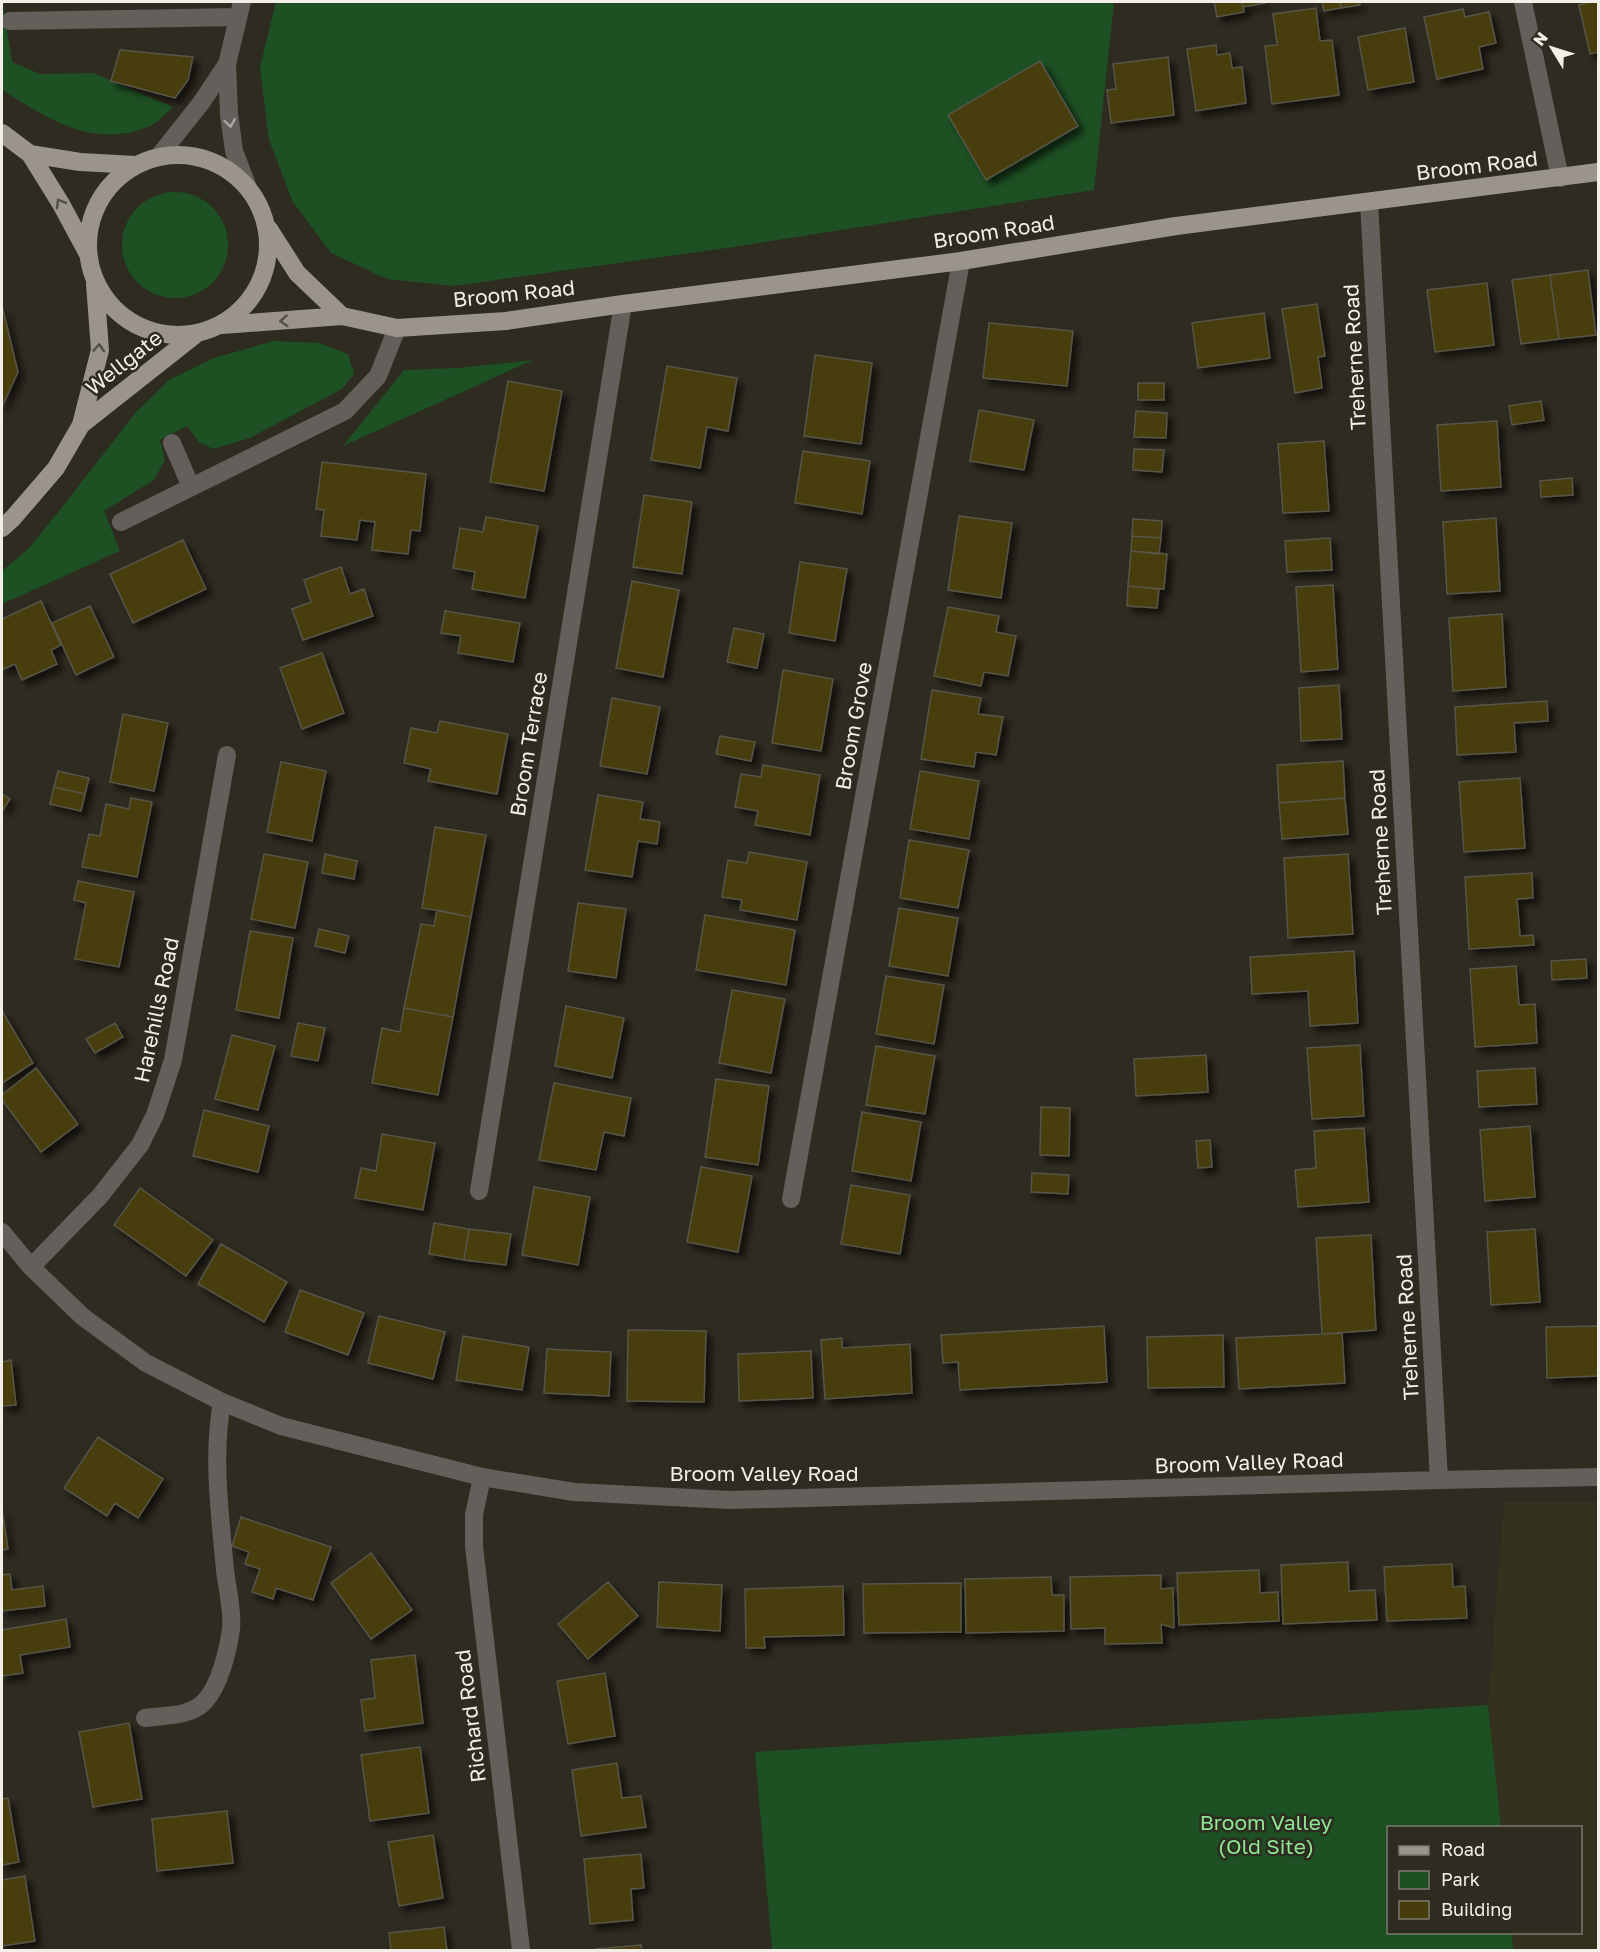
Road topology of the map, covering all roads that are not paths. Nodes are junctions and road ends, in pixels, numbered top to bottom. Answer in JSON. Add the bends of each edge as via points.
{"nodes":[{"id":1,"x":1523,"y":2,"type":"edge"},
{"id":2,"x":240,"y":9,"type":"edge"},
{"id":3,"x":10,"y":21,"type":"dead end"},
{"id":4,"x":227,"y":64,"type":"junction"},
{"id":5,"x":2,"y":133,"type":"edge"},
{"id":6,"x":30,"y":154,"type":"junction"},
{"id":7,"x":159,"y":156,"type":"junction"},
{"id":8,"x":136,"y":165,"type":"junction"},
{"id":9,"x":1599,"y":172,"type":"edge"},
{"id":10,"x":1560,"y":178,"type":"junction"},
{"id":11,"x":247,"y":185,"type":"junction"},
{"id":12,"x":1369,"y":202,"type":"junction"},
{"id":13,"x":268,"y":228,"type":"junction"},
{"id":14,"x":88,"y":254,"type":"junction"},
{"id":15,"x":961,"y":261,"type":"junction"},
{"id":16,"x":95,"y":281,"type":"junction"},
{"id":17,"x":623,"y":304,"type":"junction"},
{"id":18,"x":342,"y":316,"type":"junction"},
{"id":19,"x":222,"y":325,"type":"junction"},
{"id":20,"x":396,"y":328,"type":"junction"},
{"id":21,"x":195,"y":335,"type":"junction"},
{"id":22,"x":81,"y":426,"type":"junction"},
{"id":23,"x":172,"y":443,"type":"dead end"},
{"id":24,"x":191,"y":487,"type":"junction"},
{"id":25,"x":121,"y":522,"type":"dead end"},
{"id":26,"x":2,"y":528,"type":"edge"},
{"id":27,"x":227,"y":755,"type":"dead end"},
{"id":28,"x":479,"y":1191,"type":"dead end"},
{"id":29,"x":791,"y":1199,"type":"dead end"},
{"id":30,"x":2,"y":1232,"type":"edge"},
{"id":31,"x":31,"y":1267,"type":"junction"},
{"id":32,"x":222,"y":1402,"type":"junction"},
{"id":33,"x":482,"y":1477,"type":"junction"},
{"id":34,"x":1599,"y":1477,"type":"edge"},
{"id":35,"x":1439,"y":1480,"type":"junction"},
{"id":36,"x":146,"y":1718,"type":"dead end"},
{"id":37,"x":520,"y":1950,"type":"edge"}],
"edges":[{"from":1,"to":10,"type":"street"},
{"from":2,"to":3,"type":"street"},
{"from":2,"to":4,"type":"street"},
{"from":4,"to":7,"type":"street"},
{"from":4,"to":11,"type":"street","one_way":true,"via":[[234,152]]},
{"from":5,"to":6,"type":"main road"},
{"from":6,"to":8,"type":"main road"},
{"from":14,"to":6,"type":"main road","one_way":true},
{"from":7,"to":8,"type":"main road"},
{"from":7,"to":11,"type":"main road","via":[[183,154],[206,159],[228,169]]},
{"from":8,"to":14,"type":"main road","via":[[115,180],[99,202],[89,227]]},
{"from":9,"to":10,"type":"main road","name":"Broom Road"},
{"from":10,"to":12,"type":"main road","name":"Broom Road"},
{"from":11,"to":13,"type":"main road"},
{"from":12,"to":15,"type":"main road","name":"Broom Road","via":[[1106,236]]},
{"from":12,"to":35,"type":"street","name":"Treherne Road"},
{"from":13,"to":18,"type":"main road","via":[[297,273]]},
{"from":13,"to":19,"type":"main road","via":[[269,256],[261,284],[245,308]]},
{"from":14,"to":16,"type":"main road"},
{"from":15,"to":17,"type":"main road","name":"Broom Road"},
{"from":15,"to":29,"type":"street","name":"Broom Grove"},
{"from":16,"to":21,"type":"main road","via":[[111,307],[136,326],[165,336]]},
{"from":22,"to":16,"type":"main road","name":"Wellgate","one_way":true,"via":[[100,350]]},
{"from":17,"to":20,"type":"main road","name":"Broom Road","via":[[506,321]]},
{"from":17,"to":28,"type":"street","name":"Broom Terrace"},
{"from":18,"to":19,"type":"main road","name":"Broom Road","one_way":true},
{"from":18,"to":20,"type":"main road","name":"Broom Road"},
{"from":19,"to":21,"type":"main road"},
{"from":20,"to":24,"type":"street","via":[[378,376],[345,411]]},
{"from":21,"to":22,"type":"main road","name":"Wellgate"},
{"from":22,"to":26,"type":"main road","name":"Wellgate","via":[[56,468]]},
{"from":23,"to":24,"type":"street"},
{"from":24,"to":25,"type":"street"},
{"from":27,"to":31,"type":"street","name":"Harehills Road","via":[[173,1060],[156,1115],[140,1145],[100,1196]]},
{"from":30,"to":31,"type":"street","name":"Broom Valley Road"},
{"from":31,"to":32,"type":"street","name":"Broom Valley Road","via":[[83,1317],[146,1363]]},
{"from":32,"to":33,"type":"street","name":"Broom Valley Road","via":[[281,1426]]},
{"from":32,"to":36,"type":"street","via":[[216,1447],[231,1626],[224,1660],[214,1686],[199,1706],[192,1711]]},
{"from":33,"to":35,"type":"street","name":"Broom Valley Road","via":[[574,1492],[731,1500]]},
{"from":33,"to":37,"type":"street","name":"Richard Road","via":[[474,1515],[474,1546]]},
{"from":34,"to":35,"type":"street","name":"Broom Valley Road"}]}
